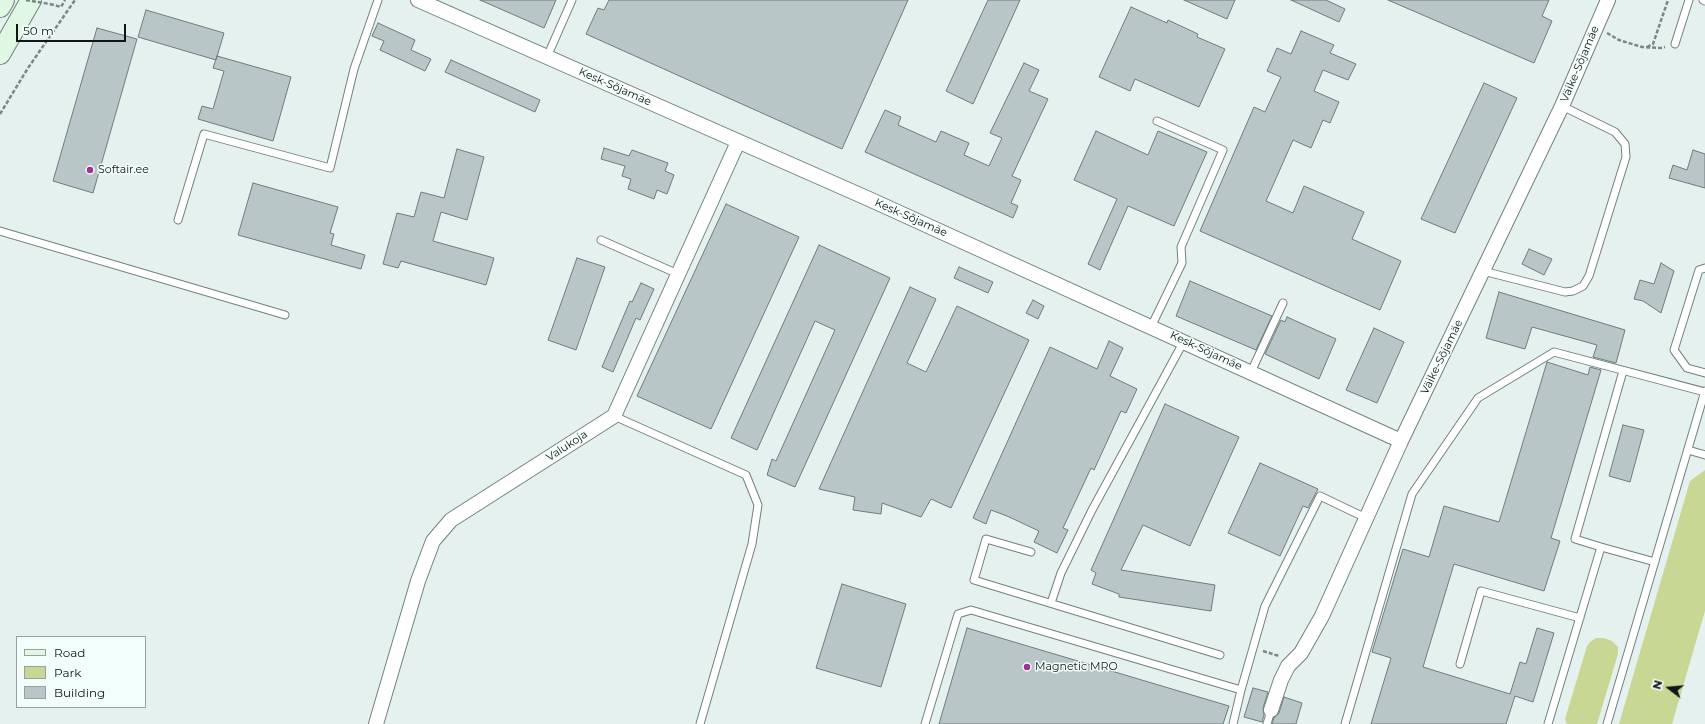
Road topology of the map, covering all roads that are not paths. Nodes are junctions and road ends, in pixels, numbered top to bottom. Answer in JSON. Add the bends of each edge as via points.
{"nodes":[{"id":1,"x":4,"y":0,"type":"edge"},
{"id":2,"x":31,"y":0,"type":"edge"},
{"id":3,"x":378,"y":0,"type":"edge"},
{"id":4,"x":418,"y":0,"type":"edge"},
{"id":5,"x":572,"y":0,"type":"edge"},
{"id":6,"x":1690,"y":0,"type":"edge"},
{"id":7,"x":1605,"y":1,"type":"edge"},
{"id":8,"x":0,"y":7,"type":"edge"},
{"id":9,"x":1675,"y":44,"type":"road end"},
{"id":10,"x":0,"y":54,"type":"edge"},
{"id":11,"x":547,"y":57,"type":"junction"},
{"id":12,"x":1562,"y":106,"type":"junction"},
{"id":13,"x":1157,"y":121,"type":"dead end"},
{"id":14,"x":738,"y":142,"type":"junction"},
{"id":15,"x":178,"y":220,"type":"dead end"},
{"id":16,"x":0,"y":231,"type":"edge"},
{"id":17,"x":601,"y":240,"type":"dead end"},
{"id":18,"x":1705,"y":268,"type":"edge"},
{"id":19,"x":1483,"y":271,"type":"junction"},
{"id":20,"x":678,"y":274,"type":"junction"},
{"id":21,"x":1283,"y":303,"type":"dead end"},
{"id":22,"x":285,"y":315,"type":"dead end"},
{"id":23,"x":1151,"y":326,"type":"junction"},
{"id":24,"x":1184,"y":341,"type":"junction"},
{"id":25,"x":1623,"y":371,"type":"junction"},
{"id":26,"x":1251,"y":372,"type":"junction"},
{"id":27,"x":1705,"y":373,"type":"edge"},
{"id":28,"x":1705,"y":392,"type":"edge"},
{"id":29,"x":614,"y":416,"type":"junction"},
{"id":30,"x":1401,"y":441,"type":"junction"},
{"id":31,"x":1688,"y":450,"type":"junction"},
{"id":32,"x":1705,"y":455,"type":"edge"},
{"id":33,"x":1366,"y":518,"type":"junction"},
{"id":34,"x":1601,"y":547,"type":"junction"},
{"id":35,"x":1031,"y":552,"type":"dead end"},
{"id":36,"x":1655,"y":562,"type":"junction"},
{"id":37,"x":1051,"y":603,"type":"junction"},
{"id":38,"x":1580,"y":618,"type":"junction"},
{"id":39,"x":1220,"y":655,"type":"dead end"},
{"id":40,"x":1460,"y":664,"type":"dead end"},
{"id":41,"x":1241,"y":690,"type":"junction"},
{"id":42,"x":1271,"y":710,"type":"joint"},
{"id":43,"x":376,"y":724,"type":"edge"},
{"id":44,"x":700,"y":724,"type":"edge"},
{"id":45,"x":925,"y":724,"type":"edge"},
{"id":46,"x":1233,"y":724,"type":"edge"},
{"id":47,"x":1267,"y":724,"type":"edge"},
{"id":48,"x":1345,"y":724,"type":"edge"},
{"id":49,"x":1548,"y":724,"type":"edge"},
{"id":50,"x":1607,"y":724,"type":"edge"}],
"edges":[{"from":1,"to":8,"type":"main road"},
{"from":2,"to":10,"type":"main road"},
{"from":3,"to":15,"type":"lane","via":[[354,69],[330,168],[204,134]]},
{"from":4,"to":11,"type":"street","name":"Kesk-Sõjamäe"},
{"from":5,"to":11,"type":"lane"},
{"from":6,"to":9,"type":"lane"},
{"from":7,"to":12,"type":"street","name":"Väike-Sõjamäe"},
{"from":11,"to":14,"type":"street","name":"Kesk-Sõjamäe"},
{"from":12,"to":19,"type":"street","name":"Väike-Sõjamäe"},
{"from":12,"to":19,"type":"lane","via":[[1615,132],[1625,144],[1626,157],[1589,276],[1582,286],[1565,292]]},
{"from":13,"to":23,"type":"lane","via":[[1223,150],[1181,247],[1182,263]]},
{"from":14,"to":20,"type":"street"},
{"from":14,"to":23,"type":"street","name":"Kesk-Sõjamäe","via":[[869,198]]},
{"from":16,"to":22,"type":"lane"},
{"from":17,"to":20,"type":"lane"},
{"from":18,"to":27,"type":"lane","via":[[1699,270],[1674,350],[1687,368]]},
{"from":19,"to":30,"type":"street","name":"Väike-Sõjamäe"},
{"from":20,"to":29,"type":"street"},
{"from":21,"to":26,"type":"lane"},
{"from":23,"to":24,"type":"street","name":"Kesk-Sõjamäe"},
{"from":24,"to":26,"type":"street","name":"Kesk-Sõjamäe"},
{"from":24,"to":37,"type":"lane","via":[[1092,510],[1059,576]]},
{"from":25,"to":28,"type":"lane"},
{"from":25,"to":34,"type":"lane","via":[[1575,539]]},
{"from":25,"to":48,"type":"lane","via":[[1554,352],[1478,398],[1412,494]]},
{"from":26,"to":30,"type":"street","name":"Kesk-Sõjamäe"},
{"from":28,"to":31,"type":"lane"},
{"from":29,"to":43,"type":"street","name":"Valukoja","via":[[451,520],[433,541],[418,581]]},
{"from":29,"to":44,"type":"lane","via":[[746,475],[758,505],[752,544]]},
{"from":30,"to":33,"type":"street","name":"Väike-Sõjamäe"},
{"from":31,"to":32,"type":"lane"},
{"from":31,"to":36,"type":"lane"},
{"from":33,"to":41,"type":"lane","via":[[1320,496],[1265,606]]},
{"from":33,"to":42,"type":"street","name":"Väike-Sõjamäe","via":[[1322,616],[1301,653],[1288,666],[1281,680]]},
{"from":34,"to":36,"type":"lane"},
{"from":34,"to":38,"type":"lane"},
{"from":35,"to":37,"type":"lane","via":[[986,539],[974,580]]},
{"from":36,"to":50,"type":"lane"},
{"from":37,"to":39,"type":"lane"},
{"from":38,"to":40,"type":"lane","via":[[1481,591]]},
{"from":38,"to":49,"type":"lane"},
{"from":41,"to":45,"type":"lane","via":[[971,610],[958,614]]},
{"from":41,"to":46,"type":"lane"},
{"from":42,"to":47,"type":"lane"}]}
